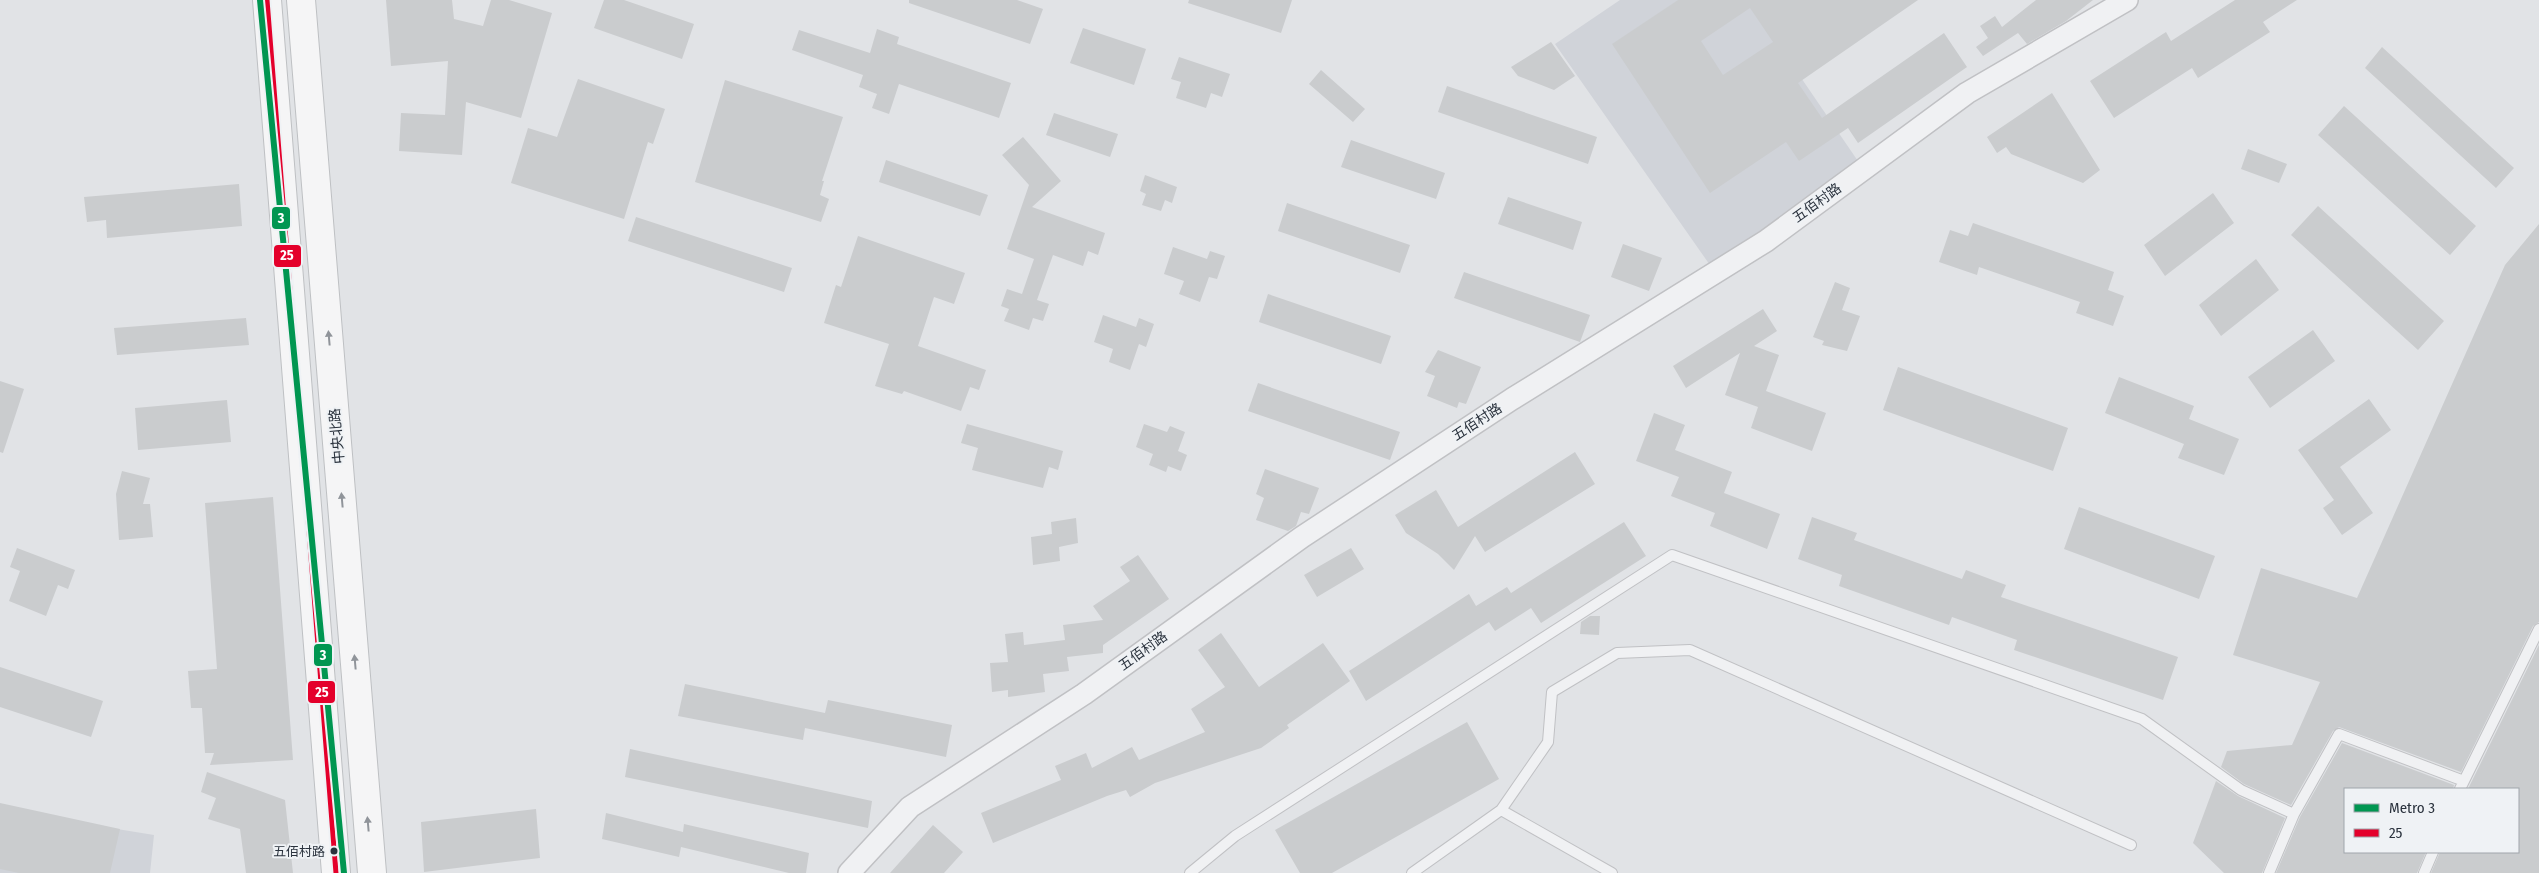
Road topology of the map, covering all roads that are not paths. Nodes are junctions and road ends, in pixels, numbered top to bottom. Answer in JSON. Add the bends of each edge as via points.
{"nodes":[{"id":1,"x":267,"y":0,"type":"edge"},
{"id":2,"x":301,"y":0,"type":"edge"},
{"id":3,"x":2126,"y":0,"type":"edge"},
{"id":4,"x":2539,"y":629,"type":"edge"},
{"id":5,"x":2462,"y":785,"type":"edge"},
{"id":6,"x":1501,"y":810,"type":"junction"},
{"id":7,"x":2294,"y":814,"type":"junction"},
{"id":8,"x":2131,"y":845,"type":"dead end"},
{"id":9,"x":2433,"y":853,"type":"edge"},
{"id":10,"x":336,"y":873,"type":"edge"},
{"id":11,"x":372,"y":873,"type":"edge"},
{"id":12,"x":849,"y":873,"type":"edge"},
{"id":13,"x":1190,"y":873,"type":"edge"},
{"id":14,"x":1412,"y":873,"type":"edge"},
{"id":15,"x":1612,"y":873,"type":"edge"},
{"id":16,"x":2269,"y":873,"type":"edge"},
{"id":17,"x":2424,"y":873,"type":"edge"}],
"edges":[{"from":1,"to":10,"type":"main road"},
{"from":11,"to":2,"type":"main road","name":"中央北路","one_way":true},
{"from":3,"to":12,"type":"street","name":"五佰村路","via":[[1967,92],[1766,241],[1512,399],[1302,537],[1084,694],[910,807]]},
{"from":4,"to":5,"type":"lane"},
{"from":5,"to":7,"type":"lane","via":[[2339,734]]},
{"from":6,"to":8,"type":"lane","via":[[1548,742],[1552,692],[1617,653],[1690,650]]},
{"from":6,"to":14,"type":"lane"},
{"from":6,"to":15,"type":"lane"},
{"from":7,"to":13,"type":"lane","via":[[2241,790],[2142,719],[1672,555],[1235,836]]},
{"from":7,"to":16,"type":"lane"},
{"from":9,"to":17,"type":"lane"}]}
